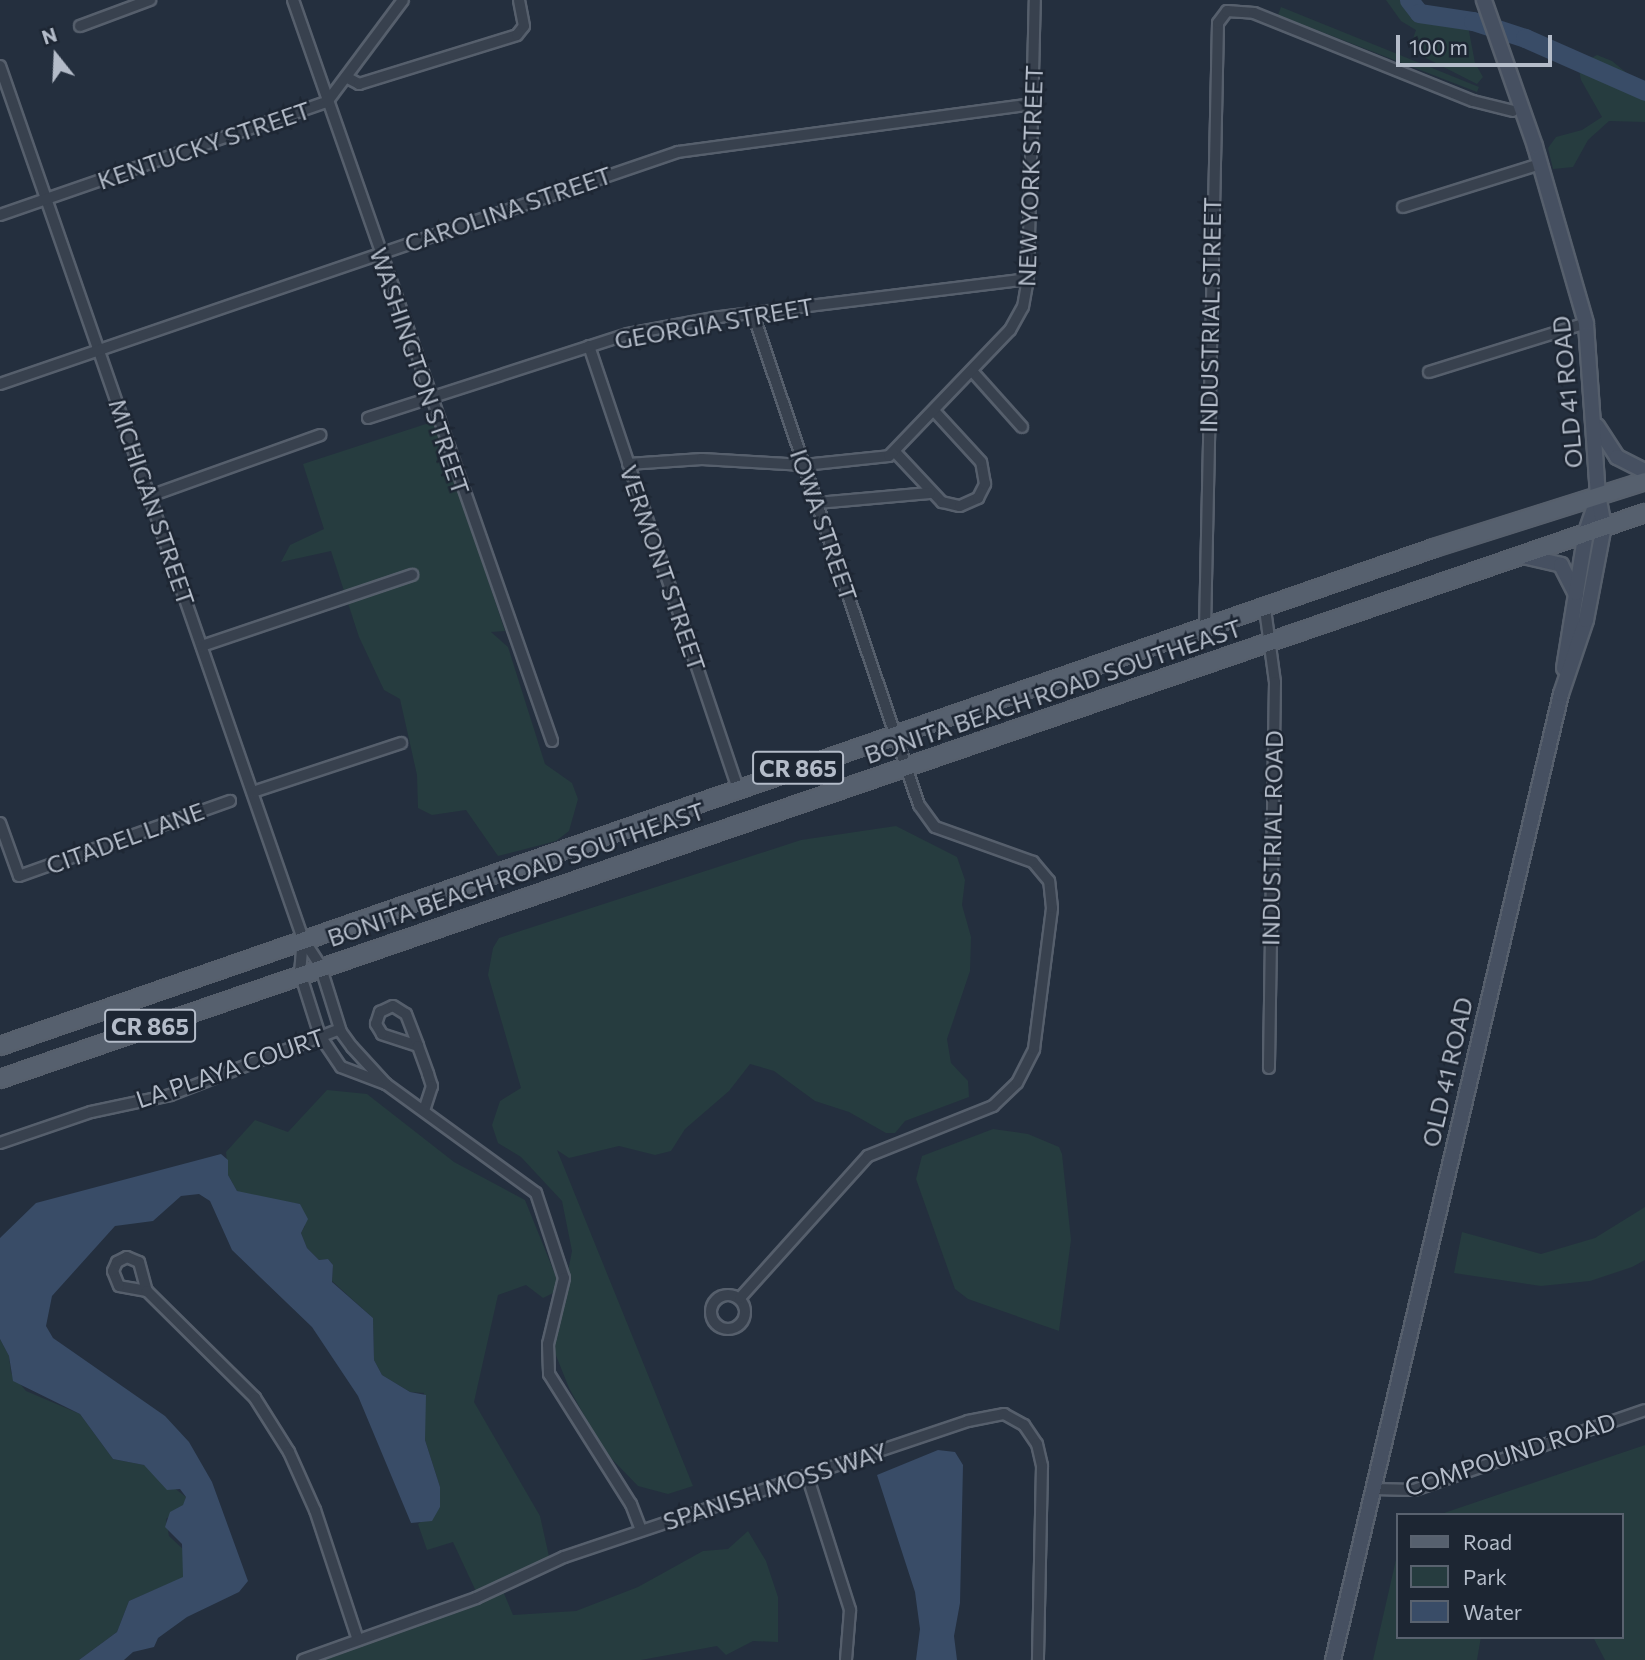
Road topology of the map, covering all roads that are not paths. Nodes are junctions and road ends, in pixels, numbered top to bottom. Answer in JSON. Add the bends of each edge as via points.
{"nodes":[{"id":1,"x":150,"y":0,"type":"edge"},
{"id":2,"x":293,"y":0,"type":"edge"},
{"id":3,"x":402,"y":0,"type":"edge"},
{"id":4,"x":519,"y":0,"type":"edge"},
{"id":5,"x":1035,"y":0,"type":"edge"},
{"id":6,"x":1475,"y":0,"type":"edge"},
{"id":7,"x":1484,"y":0,"type":"edge"},
{"id":8,"x":80,"y":26,"type":"dead end"},
{"id":9,"x":1497,"y":50,"type":"junction"},
{"id":10,"x":0,"y":65,"type":"edge"},
{"id":11,"x":346,"y":77,"type":"junction"},
{"id":12,"x":327,"y":102,"type":"junction"},
{"id":13,"x":1032,"y":104,"type":"junction"},
{"id":14,"x":1513,"y":111,"type":"junction"},
{"id":15,"x":1537,"y":165,"type":"junction"},
{"id":16,"x":47,"y":200,"type":"junction"},
{"id":17,"x":1403,"y":207,"type":"dead end"},
{"id":18,"x":0,"y":215,"type":"edge"},
{"id":19,"x":379,"y":253,"type":"junction"},
{"id":20,"x":1028,"y":279,"type":"junction"},
{"id":21,"x":753,"y":314,"type":"junction"},
{"id":22,"x":1586,"y":323,"type":"junction"},
{"id":23,"x":589,"y":346,"type":"junction"},
{"id":24,"x":100,"y":351,"type":"junction"},
{"id":25,"x":972,"y":371,"type":"junction"},
{"id":26,"x":1429,"y":372,"type":"dead end"},
{"id":27,"x":0,"y":384,"type":"edge"},
{"id":28,"x":430,"y":398,"type":"junction"},
{"id":29,"x":935,"y":412,"type":"junction"},
{"id":30,"x":368,"y":418,"type":"dead end"},
{"id":31,"x":1594,"y":419,"type":"junction"},
{"id":32,"x":1022,"y":427,"type":"dead end"},
{"id":33,"x":320,"y":435,"type":"dead end"},
{"id":34,"x":895,"y":452,"type":"junction"},
{"id":35,"x":628,"y":464,"type":"junction"},
{"id":36,"x":804,"y":465,"type":"junction"},
{"id":37,"x":1645,"y":471,"type":"edge"},
{"id":38,"x":1645,"y":481,"type":"edge"},
{"id":39,"x":930,"y":493,"type":"junction"},
{"id":40,"x":150,"y":496,"type":"junction"},
{"id":41,"x":1598,"y":496,"type":"junction"},
{"id":42,"x":817,"y":503,"type":"junction"},
{"id":43,"x":1645,"y":513,"type":"edge"},
{"id":44,"x":1604,"y":526,"type":"junction"},
{"id":45,"x":1586,"y":532,"type":"junction"},
{"id":46,"x":1518,"y":555,"type":"junction"},
{"id":47,"x":412,"y":575,"type":"dead end"},
{"id":48,"x":1576,"y":594,"type":"junction"},
{"id":49,"x":1265,"y":609,"type":"junction"},
{"id":50,"x":1205,"y":629,"type":"junction"},
{"id":51,"x":1272,"y":640,"type":"junction"},
{"id":52,"x":202,"y":646,"type":"junction"},
{"id":53,"x":1561,"y":694,"type":"junction"},
{"id":54,"x":895,"y":735,"type":"junction"},
{"id":55,"x":552,"y":741,"type":"dead end"},
{"id":56,"x":401,"y":743,"type":"dead end"},
{"id":57,"x":906,"y":765,"type":"junction"},
{"id":58,"x":738,"y":789,"type":"junction"},
{"id":59,"x":253,"y":793,"type":"junction"},
{"id":60,"x":230,"y":801,"type":"dead end"},
{"id":61,"x":0,"y":823,"type":"edge"},
{"id":62,"x":303,"y":939,"type":"junction"},
{"id":63,"x":320,"y":965,"type":"junction"},
{"id":64,"x":300,"y":973,"type":"junction"},
{"id":65,"x":340,"y":1029,"type":"junction"},
{"id":66,"x":320,"y":1036,"type":"junction"},
{"id":67,"x":0,"y":1046,"type":"edge"},
{"id":68,"x":418,"y":1046,"type":"junction"},
{"id":69,"x":1269,"y":1068,"type":"dead end"},
{"id":70,"x":0,"y":1079,"type":"edge"},
{"id":71,"x":387,"y":1084,"type":"junction"},
{"id":72,"x":424,"y":1111,"type":"junction"},
{"id":73,"x":0,"y":1143,"type":"edge"},
{"id":74,"x":147,"y":1291,"type":"dead end"},
{"id":75,"x":740,"y":1298,"type":"dead end"},
{"id":76,"x":1645,"y":1410,"type":"edge"},
{"id":77,"x":808,"y":1478,"type":"junction"},
{"id":78,"x":1374,"y":1489,"type":"junction"},
{"id":79,"x":641,"y":1530,"type":"junction"},
{"id":80,"x":358,"y":1640,"type":"junction"},
{"id":81,"x":303,"y":1660,"type":"edge"},
{"id":82,"x":846,"y":1660,"type":"edge"},
{"id":83,"x":1038,"y":1660,"type":"edge"},
{"id":84,"x":1332,"y":1660,"type":"edge"}],
"edges":[{"from":1,"to":8,"type":"street"},
{"from":2,"to":12,"type":"street","name":"WASHINGTON STREET"},
{"from":3,"to":11,"type":"street","name":"KENTUCKY STREET"},
{"from":4,"to":11,"type":"street","via":[[524,26],[517,35],[359,84]]},
{"from":5,"to":13,"type":"street","name":"NEW YORK STREET"},
{"from":6,"to":9,"type":"street","name":"OLD 41 ROAD"},
{"from":7,"to":9,"type":"street","name":"OLD 41 ROAD"},
{"from":9,"to":14,"type":"street","name":"OLD 41 ROAD"},
{"from":9,"to":15,"type":"street","name":"OLD 41 ROAD"},
{"from":10,"to":16,"type":"street","name":"MICHIGAN STREET"},
{"from":11,"to":12,"type":"street","name":"KENTUCKY STREET"},
{"from":12,"to":16,"type":"street","name":"KENTUCKY STREET"},
{"from":12,"to":19,"type":"street","name":"WASHINGTON STREET"},
{"from":13,"to":19,"type":"street","name":"CAROLINA STREET","via":[[678,152]]},
{"from":13,"to":20,"type":"street","name":"NEW YORK STREET"},
{"from":14,"to":15,"type":"street","name":"OLD 41 ROAD"},
{"from":14,"to":50,"type":"street","name":"INDUSTRIAL STREET","via":[[1473,101],[1254,13],[1234,10],[1218,23]]},
{"from":15,"to":17,"type":"street"},
{"from":15,"to":22,"type":"street","name":"OLD 41 ROAD"},
{"from":16,"to":18,"type":"street","name":"KENTUCKY STREET"},
{"from":16,"to":24,"type":"street","name":"MICHIGAN STREET"},
{"from":19,"to":24,"type":"street","name":"CAROLINA STREET"},
{"from":19,"to":28,"type":"street","name":"WASHINGTON STREET"},
{"from":20,"to":21,"type":"street","name":"GEORGIA STREET"},
{"from":20,"to":25,"type":"street","name":"NEW YORK STREET","via":[[1018,319]]},
{"from":21,"to":23,"type":"street","name":"GEORGIA STREET","via":[[671,325]]},
{"from":21,"to":36,"type":"street","name":"IOWA STREET"},
{"from":22,"to":26,"type":"street"},
{"from":22,"to":31,"type":"street","name":"OLD 41 ROAD"},
{"from":23,"to":28,"type":"street","name":"GEORGIA STREET"},
{"from":23,"to":35,"type":"street","name":"VERMONT STREET"},
{"from":24,"to":27,"type":"street","name":"CAROLINA STREET"},
{"from":24,"to":40,"type":"street","name":"MICHIGAN STREET"},
{"from":25,"to":29,"type":"street","name":"NEW YORK STREET"},
{"from":25,"to":32,"type":"street"},
{"from":28,"to":30,"type":"street","name":"GEORGIA STREET"},
{"from":28,"to":55,"type":"street","name":"WASHINGTON STREET"},
{"from":29,"to":34,"type":"street","name":"NEW YORK STREET"},
{"from":29,"to":39,"type":"street","via":[[981,462],[985,477],[982,491],[967,505],[947,505]]},
{"from":31,"to":37,"type":"street","via":[[1617,457]]},
{"from":31,"to":41,"type":"street","name":"OLD 41 ROAD"},
{"from":33,"to":40,"type":"street"},
{"from":34,"to":36,"type":"street","via":[[877,459]]},
{"from":34,"to":39,"type":"street"},
{"from":35,"to":36,"type":"street","via":[[702,459]]},
{"from":35,"to":58,"type":"street","name":"VERMONT STREET"},
{"from":36,"to":42,"type":"street","name":"IOWA STREET"},
{"from":38,"to":41,"type":"main road","name":"BONITA BEACH ROAD SOUTHEAST","number":"CR 865"},
{"from":39,"to":42,"type":"street"},
{"from":40,"to":52,"type":"street","name":"MICHIGAN STREET"},
{"from":41,"to":44,"type":"street","name":"OLD 41 ROAD"},
{"from":41,"to":45,"type":"street","name":"OLD 41 ROAD"},
{"from":41,"to":49,"type":"main road","name":"BONITA BEACH ROAD SOUTHEAST","number":"CR 865"},
{"from":42,"to":54,"type":"street","name":"IOWA STREET"},
{"from":43,"to":44,"type":"main road","name":"BONITA BEACH ROAD SOUTHEAST","number":"CR 865"},
{"from":44,"to":45,"type":"main road","name":"BONITA BEACH ROAD SOUTHEAST","number":"CR 865"},
{"from":44,"to":53,"type":"street","name":"OLD 41 ROAD","via":[[1586,620]]},
{"from":45,"to":46,"type":"main road","name":"BONITA BEACH ROAD SOUTHEAST","number":"CR 865"},
{"from":45,"to":48,"type":"street","name":"OLD 41 ROAD"},
{"from":46,"to":48,"type":"street","via":[[1561,565]]},
{"from":46,"to":51,"type":"main road","name":"BONITA BEACH ROAD SOUTHEAST","number":"CR 865"},
{"from":47,"to":52,"type":"street"},
{"from":48,"to":53,"type":"street","name":"OLD 41 ROAD"},
{"from":49,"to":50,"type":"main road","name":"BONITA BEACH ROAD SOUTHEAST","number":"CR 865"},
{"from":49,"to":51,"type":"street","name":"INDUSTRIAL ROAD"},
{"from":50,"to":54,"type":"main road","name":"BONITA BEACH ROAD SOUTHEAST","number":"CR 865"},
{"from":51,"to":57,"type":"main road","name":"BONITA BEACH ROAD SOUTHEAST","number":"CR 865"},
{"from":51,"to":69,"type":"street","name":"INDUSTRIAL ROAD"},
{"from":52,"to":59,"type":"street","name":"MICHIGAN STREET"},
{"from":53,"to":78,"type":"street","name":"OLD 41 ROAD"},
{"from":54,"to":57,"type":"street","name":"IOWA STREET"},
{"from":54,"to":58,"type":"main road","name":"BONITA BEACH ROAD SOUTHEAST","number":"CR 865"},
{"from":56,"to":59,"type":"street"},
{"from":57,"to":63,"type":"main road","name":"BONITA BEACH ROAD SOUTHEAST","number":"CR 865"},
{"from":57,"to":75,"type":"street","name":"IOWA STREET","via":[[919,805],[935,827],[1033,862],[1049,881],[1052,908],[1034,1049],[1017,1083],[993,1106],[868,1156]]},
{"from":58,"to":62,"type":"main road","name":"BONITA BEACH ROAD SOUTHEAST","number":"CR 865"},
{"from":59,"to":62,"type":"street","name":"MICHIGAN STREET"},
{"from":60,"to":61,"type":"street","name":"CITADEL LANE","via":[[19,876]]},
{"from":62,"to":63,"type":"street"},
{"from":62,"to":64,"type":"street"},
{"from":62,"to":67,"type":"main road","name":"BONITA BEACH ROAD SOUTHEAST","number":"CR 865"},
{"from":63,"to":64,"type":"main road","name":"BONITA BEACH ROAD SOUTHEAST","number":"CR 865"},
{"from":63,"to":65,"type":"street"},
{"from":64,"to":66,"type":"street"},
{"from":64,"to":70,"type":"main road","name":"BONITA BEACH ROAD SOUTHEAST","number":"CR 865"},
{"from":65,"to":66,"type":"street","name":"LA PLAYA COURT"},
{"from":65,"to":71,"type":"street"},
{"from":66,"to":71,"type":"street","via":[[341,1066]]},
{"from":66,"to":73,"type":"street","name":"LA PLAYA COURT","via":[[170,1095],[91,1112]]},
{"from":68,"to":68,"type":"street","via":[[400,1007],[380,1012],[376,1024],[382,1034]]},
{"from":68,"to":72,"type":"street","via":[[433,1093]]},
{"from":71,"to":72,"type":"street"},
{"from":72,"to":79,"type":"street","via":[[536,1194],[564,1278],[548,1344],[549,1374],[631,1504]]},
{"from":74,"to":80,"type":"street","via":[[255,1398],[289,1452],[315,1510]]},
{"from":76,"to":78,"type":"street","name":"COMPOUND ROAD","via":[[1414,1490]]},
{"from":77,"to":79,"type":"street","name":"SPANISH MOSS WAY"},
{"from":77,"to":82,"type":"street","via":[[850,1610]]},
{"from":77,"to":83,"type":"street","name":"SPANISH MOSS WAY","via":[[968,1421],[1004,1414],[1024,1424],[1037,1444],[1042,1466]]},
{"from":78,"to":84,"type":"street","name":"OLD 41 ROAD"},
{"from":79,"to":80,"type":"street","name":"SPANISH MOSS WAY","via":[[531,1569],[476,1598]]},
{"from":80,"to":81,"type":"street","name":"SPANISH MOSS WAY"}]}
